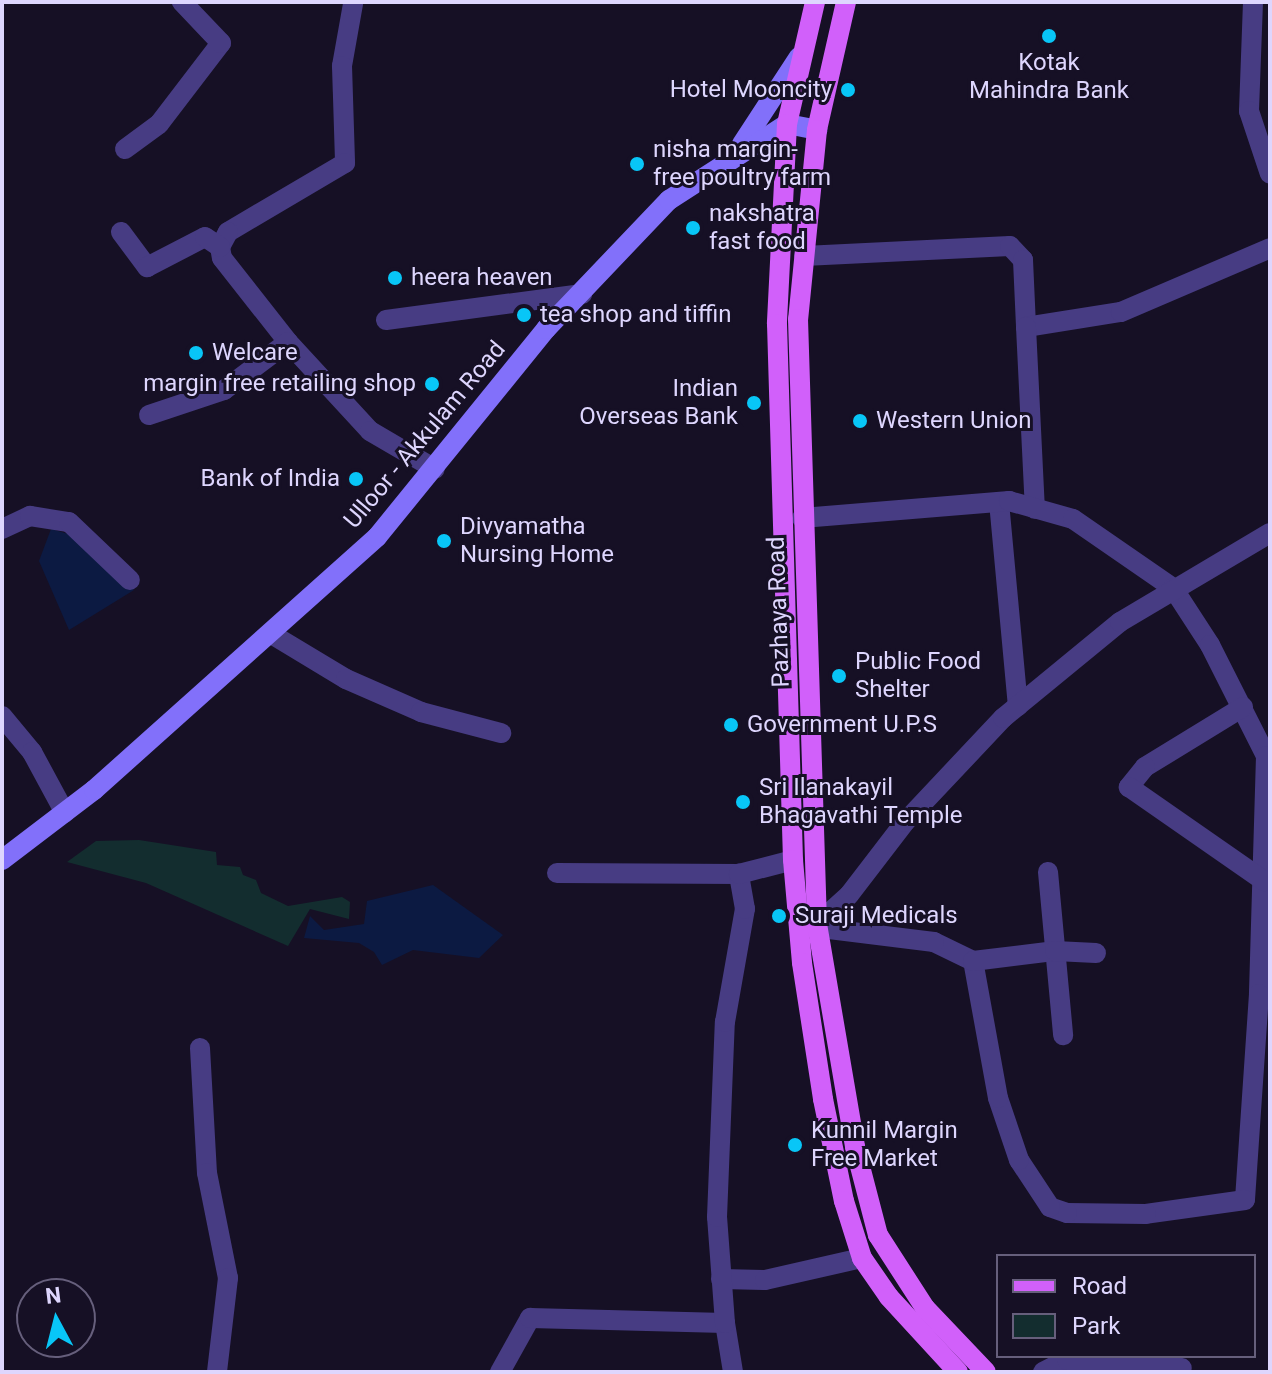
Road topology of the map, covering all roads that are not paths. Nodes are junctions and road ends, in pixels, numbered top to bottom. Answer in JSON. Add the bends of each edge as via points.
{"nodes":[{"id":1,"x":182,"y":2,"type":"edge"},
{"id":2,"x":815,"y":2,"type":"edge"},
{"id":3,"x":846,"y":2,"type":"edge"},
{"id":4,"x":1253,"y":2,"type":"edge"},
{"id":5,"x":353,"y":4,"type":"edge"},
{"id":6,"x":805,"y":45,"type":"junction"},
{"id":7,"x":787,"y":124,"type":"junction"},
{"id":8,"x":817,"y":130,"type":"junction"},
{"id":9,"x":125,"y":149,"type":"dead end"},
{"id":10,"x":729,"y":159,"type":"junction"},
{"id":11,"x":1270,"y":174,"type":"edge"},
{"id":12,"x":121,"y":232,"type":"dead end"},
{"id":13,"x":220,"y":247,"type":"junction"},
{"id":14,"x":1270,"y":248,"type":"edge"},
{"id":15,"x":804,"y":256,"type":"junction"},
{"id":16,"x":582,"y":294,"type":"junction"},
{"id":17,"x":386,"y":320,"type":"dead end"},
{"id":18,"x":1026,"y":327,"type":"junction"},
{"id":19,"x":288,"y":342,"type":"junction"},
{"id":20,"x":149,"y":415,"type":"dead end"},
{"id":21,"x":435,"y":469,"type":"junction"},
{"id":22,"x":999,"y":502,"type":"junction"},
{"id":23,"x":1035,"y":509,"type":"junction"},
{"id":24,"x":802,"y":518,"type":"junction"},
{"id":25,"x":2,"y":529,"type":"edge"},
{"id":26,"x":1270,"y":533,"type":"edge"},
{"id":27,"x":130,"y":580,"type":"dead end"},
{"id":28,"x":1173,"y":588,"type":"junction"},
{"id":29,"x":273,"y":635,"type":"junction"},
{"id":30,"x":1018,"y":706,"type":"junction"},
{"id":31,"x":1243,"y":707,"type":"junction"},
{"id":32,"x":2,"y":716,"type":"edge"},
{"id":33,"x":501,"y":733,"type":"dead end"},
{"id":34,"x":1268,"y":758,"type":"edge"},
{"id":35,"x":65,"y":813,"type":"junction"},
{"id":36,"x":2,"y":860,"type":"edge"},
{"id":37,"x":793,"y":860,"type":"junction"},
{"id":38,"x":1048,"y":872,"type":"dead end"},
{"id":39,"x":557,"y":873,"type":"dead end"},
{"id":40,"x":739,"y":874,"type":"junction"},
{"id":41,"x":1264,"y":881,"type":"junction"},
{"id":42,"x":808,"y":925,"type":"junction"},
{"id":43,"x":1055,"y":951,"type":"junction"},
{"id":44,"x":1096,"y":953,"type":"dead end"},
{"id":45,"x":973,"y":961,"type":"junction"},
{"id":46,"x":1063,"y":1035,"type":"dead end"},
{"id":47,"x":200,"y":1048,"type":"dead end"},
{"id":48,"x":1263,"y":1048,"type":"edge"},
{"id":49,"x":862,"y":1258,"type":"junction"},
{"id":50,"x":721,"y":1279,"type":"junction"},
{"id":51,"x":725,"y":1323,"type":"junction"},
{"id":52,"x":1182,"y":1368,"type":"dead end"},
{"id":53,"x":217,"y":1372,"type":"edge"},
{"id":54,"x":500,"y":1372,"type":"edge"},
{"id":55,"x":733,"y":1372,"type":"edge"},
{"id":56,"x":958,"y":1372,"type":"edge"},
{"id":57,"x":986,"y":1372,"type":"edge"},
{"id":58,"x":1043,"y":1372,"type":"edge"}],
"edges":[{"from":1,"to":9,"type":"street","via":[[221,43],[159,124]]},
{"from":2,"to":6,"type":"main road"},
{"from":3,"to":8,"type":"main road","name":"Pazhaya Road"},
{"from":4,"to":11,"type":"street","via":[[1249,111]]},
{"from":5,"to":13,"type":"street","via":[[342,66],[345,163],[228,232]]},
{"from":6,"to":7,"type":"main road"},
{"from":6,"to":10,"type":"main road","via":[[762,119]]},
{"from":7,"to":8,"type":"main road"},
{"from":7,"to":10,"type":"main road","name":"Ulloor - Akkulam Road"},
{"from":7,"to":37,"type":"main road","via":[[777,324]]},
{"from":8,"to":15,"type":"main road","name":"Pazhaya Road"},
{"from":10,"to":16,"type":"main road","name":"Ulloor - Akkulam Road","via":[[658,210]]},
{"from":12,"to":13,"type":"street","via":[[147,267],[205,237]]},
{"from":13,"to":19,"type":"street","via":[[234,278]]},
{"from":14,"to":18,"type":"street","via":[[1121,312]]},
{"from":15,"to":18,"type":"street","via":[[1010,246],[1023,260]]},
{"from":15,"to":24,"type":"main road","name":"Pazhaya Road","via":[[798,319]]},
{"from":16,"to":17,"type":"street"},
{"from":16,"to":21,"type":"main road","name":"Ulloor - Akkulam Road","via":[[546,329]]},
{"from":18,"to":23,"type":"street"},
{"from":19,"to":20,"type":"street","via":[[224,390]]},
{"from":19,"to":21,"type":"street","via":[[370,431]]},
{"from":21,"to":29,"type":"main road","name":"Ulloor - Akkulam Road","via":[[377,537]]},
{"from":22,"to":23,"type":"street"},
{"from":22,"to":24,"type":"street"},
{"from":22,"to":30,"type":"street"},
{"from":23,"to":28,"type":"street","via":[[1073,519]]},
{"from":24,"to":42,"type":"main road","name":"Pazhaya Road"},
{"from":25,"to":27,"type":"street","via":[[30,516],[69,522]]},
{"from":26,"to":28,"type":"street"},
{"from":28,"to":30,"type":"street","via":[[1120,622]]},
{"from":28,"to":31,"type":"street"},
{"from":29,"to":33,"type":"street","via":[[346,679],[421,712]]},
{"from":29,"to":35,"type":"main road","name":"Ulloor - Akkulam Road","via":[[215,678]]},
{"from":30,"to":42,"type":"street","via":[[905,822],[849,895]]},
{"from":31,"to":34,"type":"street"},
{"from":31,"to":41,"type":"street","via":[[1145,767],[1129,787]]},
{"from":32,"to":35,"type":"street","via":[[32,752]]},
{"from":34,"to":41,"type":"street","via":[[1262,772]]},
{"from":35,"to":36,"type":"main road","name":"Ulloor - Akkulam Road"},
{"from":37,"to":40,"type":"street"},
{"from":37,"to":42,"type":"main road"},
{"from":38,"to":43,"type":"street"},
{"from":39,"to":40,"type":"street"},
{"from":40,"to":50,"type":"street","via":[[745,909],[725,1022],[717,1217]]},
{"from":41,"to":48,"type":"street"},
{"from":42,"to":45,"type":"street","via":[[934,942]]},
{"from":42,"to":49,"type":"main road","via":[[823,1099]]},
{"from":42,"to":57,"type":"main road","name":"Pazhaya Road","via":[[878,1235],[925,1308]]},
{"from":43,"to":44,"type":"street"},
{"from":43,"to":45,"type":"street"},
{"from":43,"to":46,"type":"street"},
{"from":45,"to":48,"type":"street","via":[[998,1098],[1019,1160],[1050,1207],[1067,1213],[1146,1214],[1245,1200]]},
{"from":47,"to":53,"type":"street","via":[[207,1173],[228,1278]]},
{"from":49,"to":50,"type":"street","via":[[765,1280]]},
{"from":49,"to":56,"type":"main road","via":[[889,1297]]},
{"from":50,"to":51,"type":"street"},
{"from":51,"to":54,"type":"street","via":[[530,1318]]},
{"from":51,"to":55,"type":"street"},
{"from":52,"to":58,"type":"street","via":[[1067,1360]]}]}
